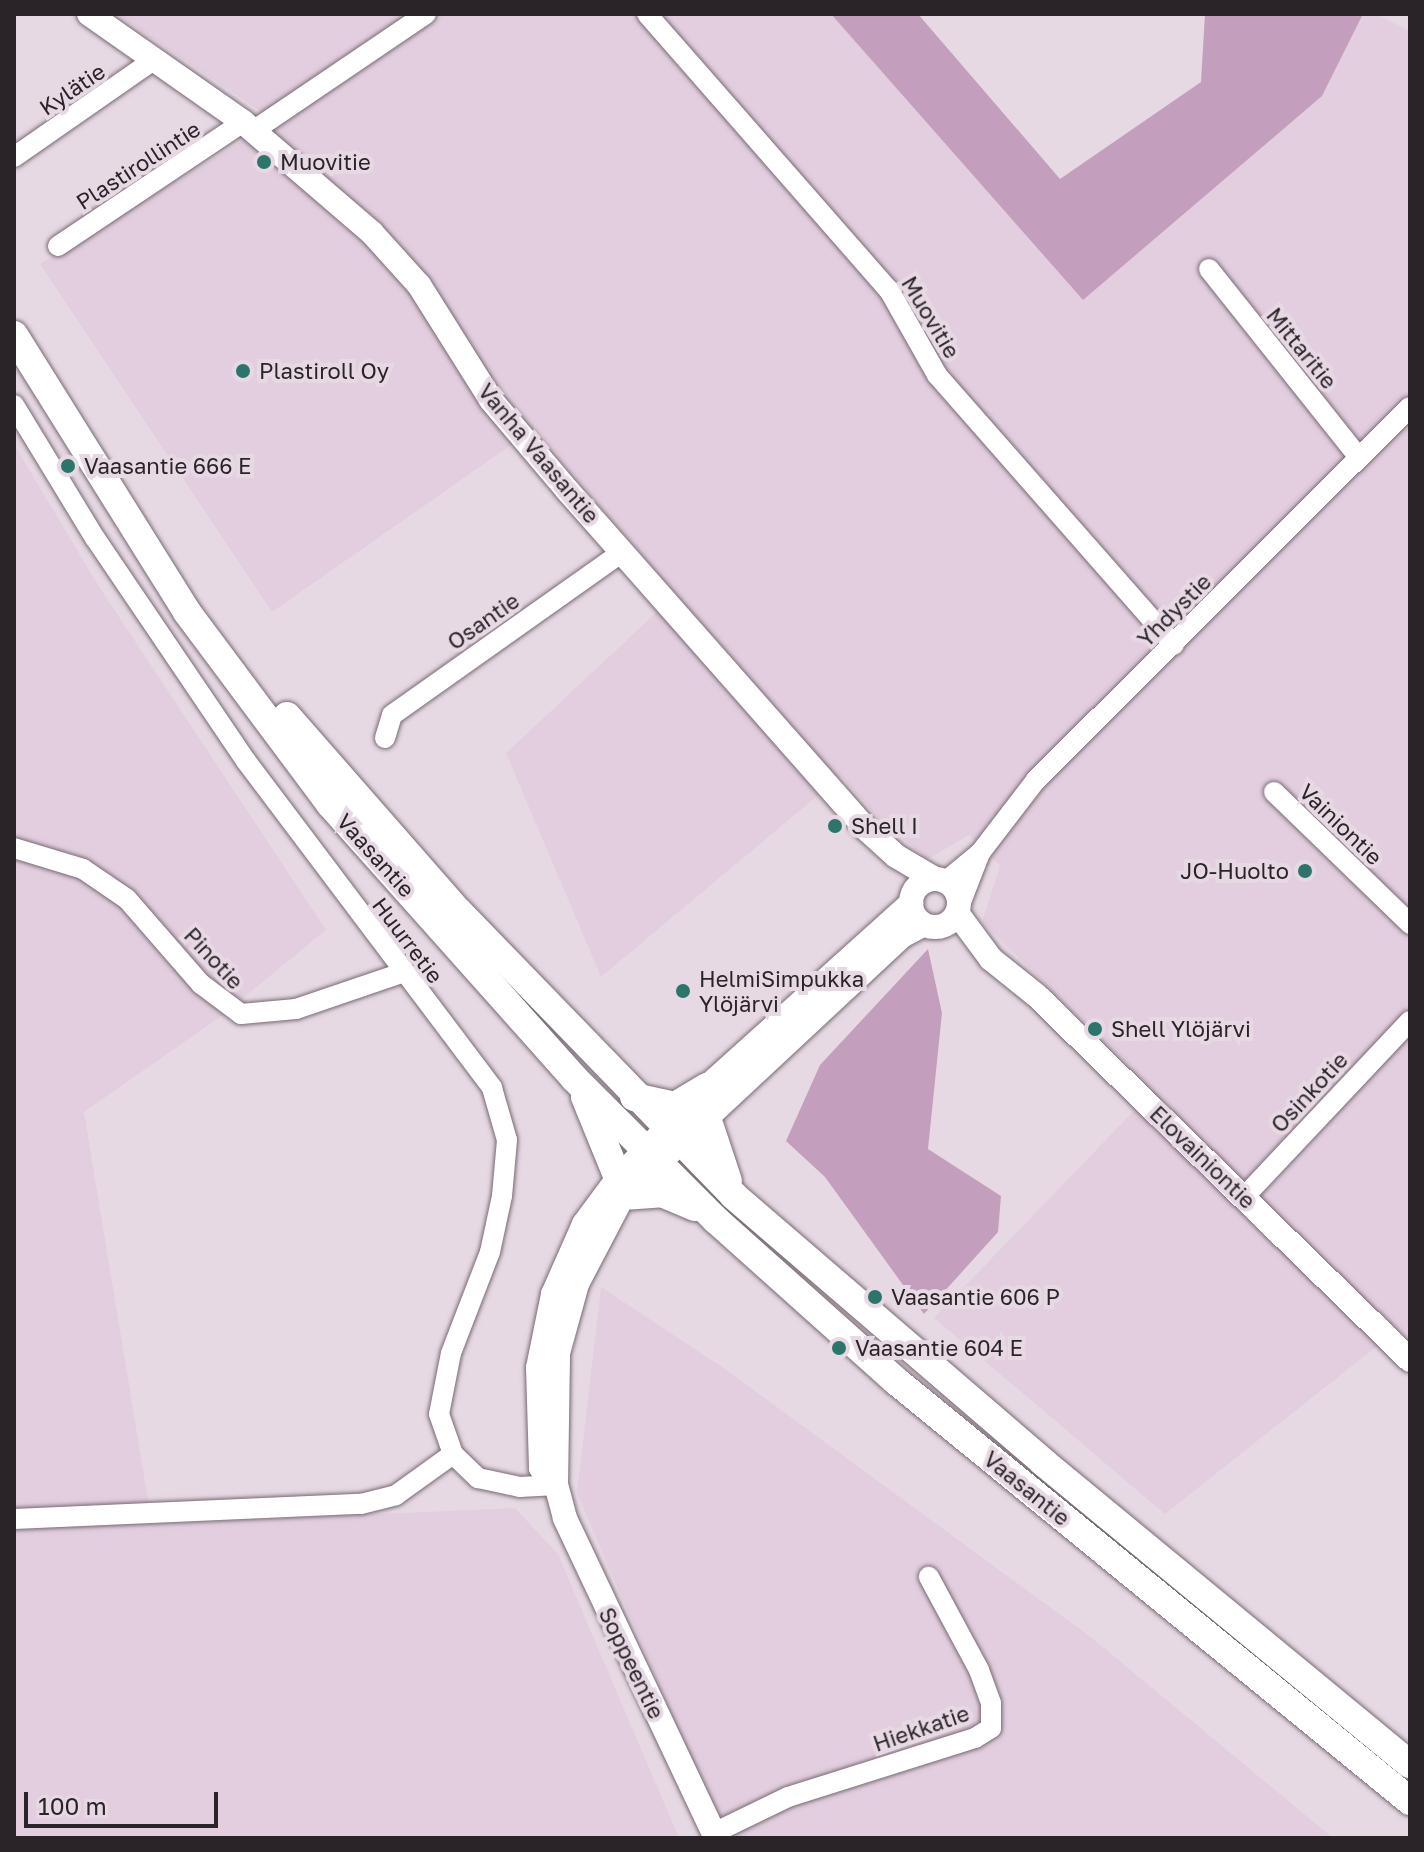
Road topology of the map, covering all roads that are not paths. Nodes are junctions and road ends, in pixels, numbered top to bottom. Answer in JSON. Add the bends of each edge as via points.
{"nodes":[{"id":1,"x":89,"y":14,"type":"edge"},
{"id":2,"x":426,"y":14,"type":"edge"},
{"id":3,"x":647,"y":14,"type":"edge"},
{"id":4,"x":155,"y":59,"type":"junction"},
{"id":5,"x":248,"y":126,"type":"junction"},
{"id":6,"x":14,"y":157,"type":"edge"},
{"id":7,"x":58,"y":246,"type":"dead end"},
{"id":8,"x":1209,"y":269,"type":"dead end"},
{"id":9,"x":14,"y":335,"type":"edge"},
{"id":10,"x":14,"y":405,"type":"edge"},
{"id":11,"x":1410,"y":407,"type":"edge"},
{"id":12,"x":1358,"y":456,"type":"junction"},
{"id":13,"x":141,"y":536,"type":"junction"},
{"id":14,"x":622,"y":552,"type":"junction"},
{"id":15,"x":1174,"y":645,"type":"junction"},
{"id":16,"x":385,"y":738,"type":"dead end"},
{"id":17,"x":1274,"y":792,"type":"dead end"},
{"id":18,"x":14,"y":848,"type":"edge"},
{"id":19,"x":980,"y":853,"type":"junction"},
{"id":20,"x":896,"y":856,"type":"junction"},
{"id":21,"x":940,"y":880,"type":"junction"},
{"id":22,"x":912,"y":898,"type":"junction"},
{"id":23,"x":958,"y":910,"type":"junction"},
{"id":24,"x":1410,"y":924,"type":"edge"},
{"id":25,"x":928,"y":926,"type":"junction"},
{"id":26,"x":991,"y":959,"type":"junction"},
{"id":27,"x":402,"y":973,"type":"junction"},
{"id":28,"x":1410,"y":1021,"type":"edge"},
{"id":29,"x":575,"y":1079,"type":"junction"},
{"id":30,"x":707,"y":1087,"type":"junction"},
{"id":31,"x":634,"y":1097,"type":"junction"},
{"id":32,"x":707,"y":1118,"type":"junction"},
{"id":33,"x":662,"y":1145,"type":"junction"},
{"id":34,"x":620,"y":1187,"type":"junction"},
{"id":35,"x":734,"y":1196,"type":"junction"},
{"id":36,"x":1244,"y":1197,"type":"junction"},
{"id":37,"x":716,"y":1220,"type":"junction"},
{"id":38,"x":1410,"y":1360,"type":"edge"},
{"id":39,"x":453,"y":1454,"type":"junction"},
{"id":40,"x":556,"y":1485,"type":"junction"},
{"id":41,"x":14,"y":1519,"type":"edge"},
{"id":42,"x":929,"y":1577,"type":"dead end"},
{"id":43,"x":1410,"y":1764,"type":"edge"},
{"id":44,"x":1410,"y":1801,"type":"edge"},
{"id":45,"x":715,"y":1836,"type":"edge"}],
"edges":[{"from":1,"to":4,"type":"main road","name":"Vanha Vaasantie"},
{"from":2,"to":5,"type":"street"},
{"from":3,"to":15,"type":"street","name":"Muovitie","via":[[889,290],[937,375]]},
{"from":4,"to":5,"type":"main road","name":"Vanha Vaasantie"},
{"from":4,"to":6,"type":"street","name":"Kylätie"},
{"from":5,"to":7,"type":"street","name":"Plastirollintie"},
{"from":5,"to":14,"type":"main road","name":"Vanha Vaasantie","via":[[394,255],[419,285],[491,400]]},
{"from":8,"to":12,"type":"street","name":"Mittaritie"},
{"from":9,"to":13,"type":"highway","name":"Vaasantie"},
{"from":10,"to":27,"type":"street","name":"Huurretie","via":[[95,538],[246,761]]},
{"from":11,"to":12,"type":"street","name":"Yhdystie"},
{"from":12,"to":15,"type":"street","name":"Yhdystie"},
{"from":13,"to":29,"type":"highway","name":"Vaasantie","via":[[187,612],[330,804]]},
{"from":13,"to":31,"type":"highway","name":"Vaasantie","via":[[326,763]]},
{"from":14,"to":16,"type":"street","name":"Osantie","via":[[392,715]]},
{"from":14,"to":20,"type":"main road","name":"Vanha Vaasantie","via":[[864,827]]},
{"from":15,"to":19,"type":"street","name":"Yhdystie","via":[[1036,780]]},
{"from":17,"to":24,"type":"street","name":"Vainiontie"},
{"from":18,"to":27,"type":"street","name":"Pinotie","via":[[83,869],[127,899],[201,984],[241,1014],[296,1009]]},
{"from":19,"to":21,"type":"street","name":"Yhdystie"},
{"from":19,"to":23,"type":"street","name":"Yhdystie"},
{"from":20,"to":21,"type":"main road","name":"Vanha Vaasantie"},
{"from":20,"to":22,"type":"main road","name":"Vanha Vaasantie"},
{"from":21,"to":22,"type":"main road"},
{"from":21,"to":23,"type":"main road","via":[[955,890]]},
{"from":22,"to":25,"type":"main road"},
{"from":22,"to":30,"type":"main road"},
{"from":23,"to":25,"type":"main road","via":[[949,923]]},
{"from":23,"to":26,"type":"main road","name":"Elovainiontie"},
{"from":25,"to":26,"type":"main road","name":"Elovainiontie"},
{"from":25,"to":32,"type":"main road","via":[[902,936]]},
{"from":26,"to":36,"type":"main road","name":"Elovainiontie","via":[[1037,996]]},
{"from":27,"to":39,"type":"street","name":"Huurretie","via":[[492,1088],[507,1140],[490,1252],[440,1392],[439,1414]]},
{"from":28,"to":36,"type":"street","name":"Osinkotie"},
{"from":29,"to":33,"type":"highway","name":"Vaasantie"},
{"from":29,"to":34,"type":"highway","via":[[597,1119]]},
{"from":30,"to":31,"type":"highway","via":[[675,1106]]},
{"from":30,"to":33,"type":"main road"},
{"from":31,"to":33,"type":"highway","name":"Vaasantie"},
{"from":32,"to":33,"type":"main road"},
{"from":32,"to":35,"type":"highway","via":[[713,1149]]},
{"from":33,"to":34,"type":"main road","name":"Soppeentie"},
{"from":33,"to":35,"type":"highway","name":"Vaasantie"},
{"from":33,"to":37,"type":"highway","name":"Vaasantie"},
{"from":34,"to":37,"type":"highway","via":[[662,1193]]},
{"from":34,"to":40,"type":"main road","name":"Soppeentie","via":[[581,1273],[558,1353]]},
{"from":35,"to":43,"type":"highway","name":"Vaasantie","via":[[1043,1462]]},
{"from":36,"to":38,"type":"main road","name":"Elovainiontie"},
{"from":37,"to":44,"type":"highway","name":"Vaasantie","via":[[896,1381]]},
{"from":39,"to":40,"type":"street","via":[[463,1468],[487,1481]]},
{"from":39,"to":41,"type":"street","via":[[396,1495],[361,1504]]},
{"from":40,"to":45,"type":"main road","name":"Soppeentie","via":[[593,1583]]},
{"from":42,"to":45,"type":"street","name":"Hiekkatie","via":[[979,1670],[991,1703],[991,1728],[975,1738],[788,1797]]}]}
